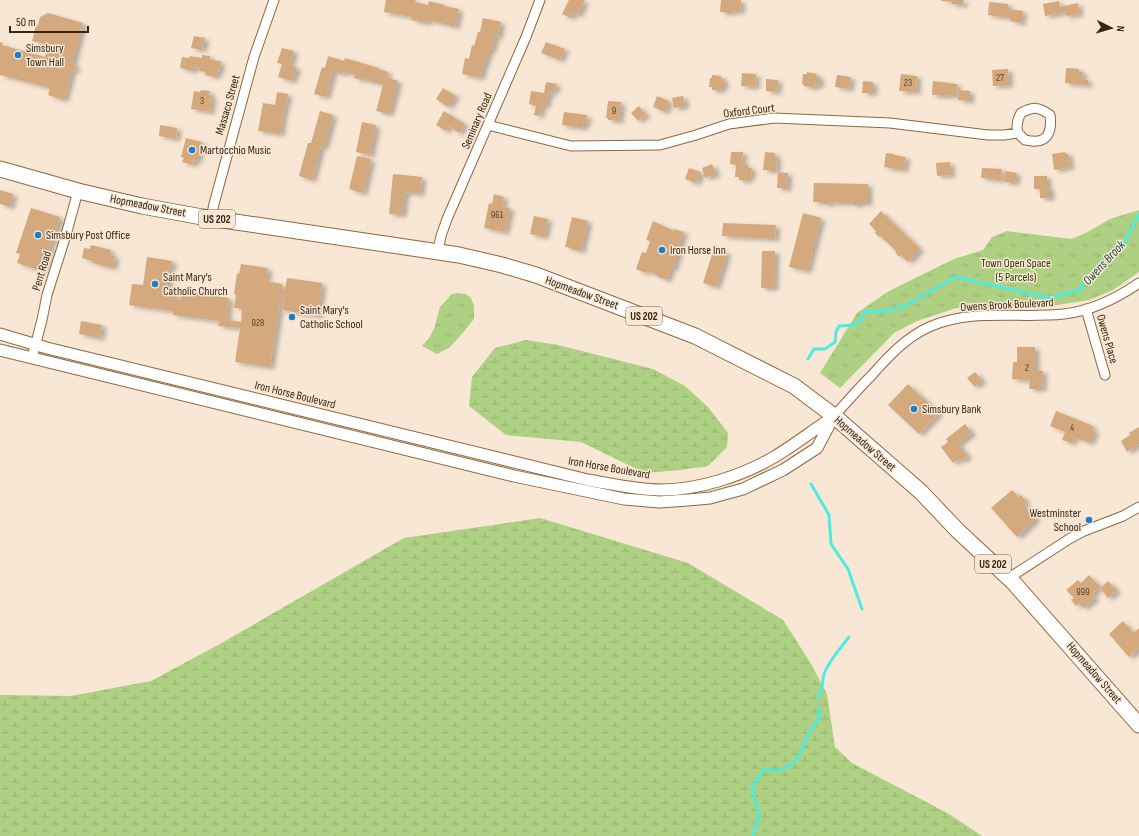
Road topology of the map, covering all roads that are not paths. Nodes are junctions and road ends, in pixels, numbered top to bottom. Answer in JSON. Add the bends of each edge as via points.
{"nodes":[{"id":1,"x":274,"y":0,"type":"edge"},
{"id":2,"x":540,"y":0,"type":"edge"},
{"id":3,"x":488,"y":125,"type":"junction"},
{"id":4,"x":1018,"y":133,"type":"dead end"},
{"id":5,"x":0,"y":169,"type":"edge"},
{"id":6,"x":78,"y":191,"type":"junction"},
{"id":7,"x":212,"y":218,"type":"junction"},
{"id":8,"x":438,"y":251,"type":"junction"},
{"id":9,"x":1139,"y":282,"type":"edge"},
{"id":10,"x":1086,"y":309,"type":"junction"},
{"id":11,"x":0,"y":334,"type":"edge"},
{"id":12,"x":36,"y":345,"type":"junction"},
{"id":13,"x":0,"y":350,"type":"edge"},
{"id":14,"x":32,"y":358,"type":"junction"},
{"id":15,"x":1105,"y":375,"type":"dead end"},
{"id":16,"x":834,"y":416,"type":"junction"},
{"id":17,"x":1139,"y":507,"type":"edge"},
{"id":18,"x":1009,"y":578,"type":"junction"},
{"id":19,"x":1139,"y":725,"type":"edge"}],
"edges":[{"from":1,"to":7,"type":"street","name":"Massaco Street","via":[[254,57]]},
{"from":2,"to":3,"type":"street","name":"Seminary Road"},
{"from":3,"to":4,"type":"street","name":"Oxford Court","via":[[571,146],[660,145],[729,124],[774,118],[890,123],[1004,136]]},
{"from":3,"to":8,"type":"street","name":"Seminary Road","via":[[447,219]]},
{"from":5,"to":6,"type":"highway","name":"Hopmeadow Street","number":"US 202"},
{"from":6,"to":7,"type":"highway","name":"Hopmeadow Street","number":"US 202","via":[[142,206]]},
{"from":6,"to":12,"type":"street","name":"Pent Road","via":[[47,295]]},
{"from":7,"to":8,"type":"highway","name":"Hopmeadow Street","number":"US 202"},
{"from":8,"to":16,"type":"highway","name":"Hopmeadow Street","number":"US 202","via":[[459,254],[536,275],[695,336],[794,386]]},
{"from":9,"to":10,"type":"street","name":"Owens Brook Boulevard","via":[[1107,302]]},
{"from":10,"to":15,"type":"street","name":"Owens Place"},
{"from":10,"to":16,"type":"street","name":"Owens Brook Boulevard","via":[[1065,314],[962,317],[928,328],[893,352]]},
{"from":11,"to":12,"type":"street","name":"Iron Horse Boulevard"},
{"from":12,"to":14,"type":"street","name":"Pent Road"},
{"from":12,"to":16,"type":"street","name":"Iron Horse Boulevard","via":[[588,480],[659,490],[692,487],[718,481],[750,469],[774,457]]},
{"from":13,"to":14,"type":"street"},
{"from":14,"to":16,"type":"street","via":[[514,476],[624,499],[659,502],[717,496],[742,489],[783,470],[817,448]]},
{"from":16,"to":18,"type":"highway","name":"Hopmeadow Street","number":"US 202","via":[[921,492]]},
{"from":17,"to":18,"type":"street","via":[[1068,539]]},
{"from":18,"to":19,"type":"highway","name":"Hopmeadow Street","number":"US 202"}]}
